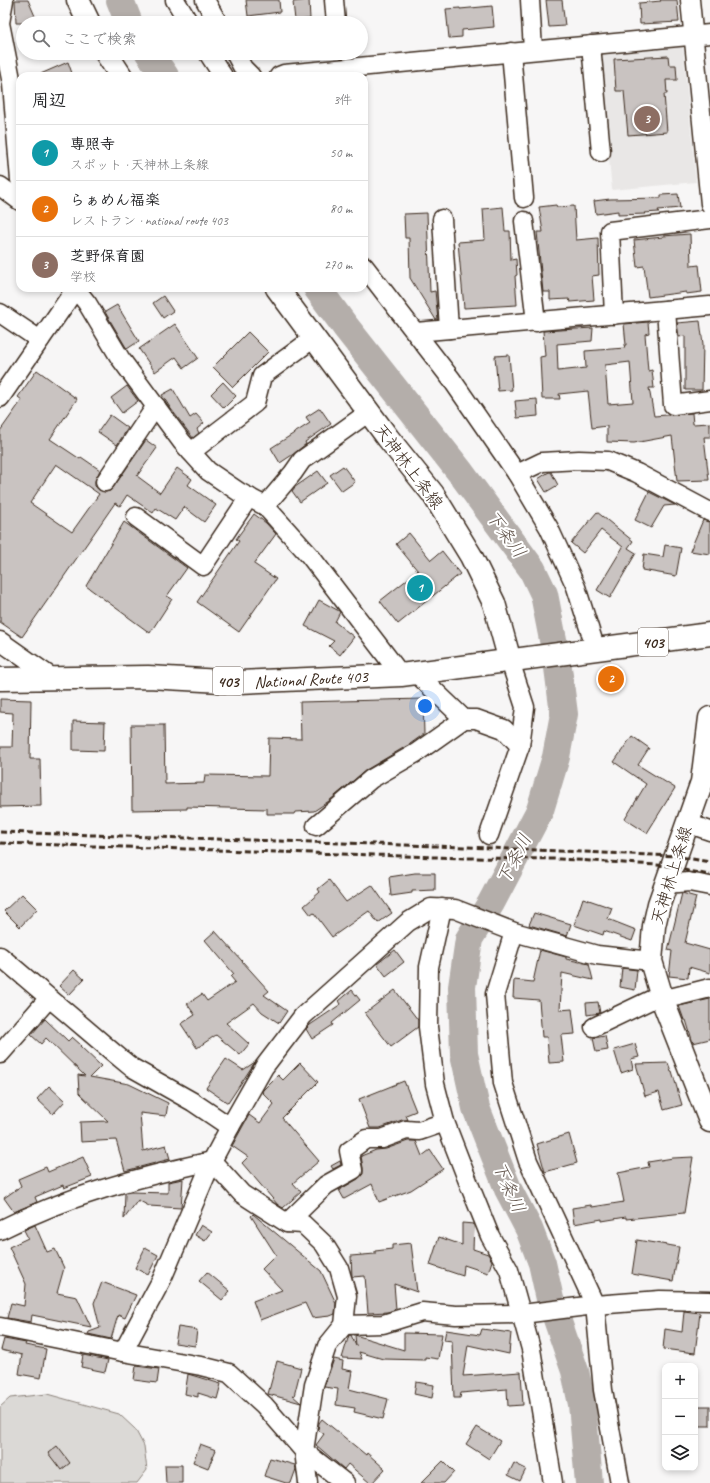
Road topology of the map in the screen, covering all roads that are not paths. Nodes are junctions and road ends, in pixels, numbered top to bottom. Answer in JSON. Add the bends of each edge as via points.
{"nodes":[{"id":1,"x":4,"y":0,"type":"edge"},
{"id":2,"x":78,"y":0,"type":"edge"},
{"id":3,"x":175,"y":0,"type":"edge"},
{"id":4,"x":205,"y":0,"type":"edge"},
{"id":5,"x":334,"y":0,"type":"edge"},
{"id":6,"x":530,"y":0,"type":"edge"},
{"id":7,"x":690,"y":0,"type":"edge"},
{"id":8,"x":86,"y":16,"type":"edge"},
{"id":9,"x":185,"y":16,"type":"edge"},
{"id":10,"x":214,"y":16,"type":"edge"},
{"id":11,"x":335,"y":16,"type":"edge"},
{"id":12,"x":701,"y":35,"type":"edge"},
{"id":13,"x":591,"y":45,"type":"junction"},
{"id":14,"x":533,"y":50,"type":"junction"},
{"id":15,"x":511,"y":52,"type":"junction"},
{"id":16,"x":111,"y":60,"type":"edge"},
{"id":17,"x":213,"y":60,"type":"edge"},
{"id":18,"x":238,"y":60,"type":"edge"},
{"id":19,"x":359,"y":60,"type":"edge"},
{"id":20,"x":368,"y":60,"type":"edge"},
{"id":21,"x":340,"y":61,"type":"edge"},
{"id":22,"x":118,"y":72,"type":"edge"},
{"id":23,"x":220,"y":72,"type":"edge"},
{"id":24,"x":247,"y":72,"type":"edge"},
{"id":25,"x":293,"y":72,"type":"edge"},
{"id":26,"x":6,"y":87,"type":"edge"},
{"id":27,"x":601,"y":152,"type":"dead end"},
{"id":28,"x":16,"y":153,"type":"edge"},
{"id":29,"x":0,"y":186,"type":"edge"},
{"id":30,"x":16,"y":198,"type":"edge"},
{"id":31,"x":524,"y":198,"type":"dead end"},
{"id":32,"x":710,"y":204,"type":"edge"},
{"id":33,"x":442,"y":219,"type":"dead end"},
{"id":34,"x":710,"y":219,"type":"edge"},
{"id":35,"x":524,"y":221,"type":"dead end"},
{"id":36,"x":368,"y":271,"type":"edge"},
{"id":37,"x":73,"y":292,"type":"edge"},
{"id":38,"x":79,"y":292,"type":"edge"},
{"id":39,"x":280,"y":292,"type":"edge"},
{"id":40,"x":710,"y":306,"type":"edge"},
{"id":41,"x":666,"y":310,"type":"junction"},
{"id":42,"x":0,"y":313,"type":"edge"},
{"id":43,"x":614,"y":315,"type":"junction"},
{"id":44,"x":536,"y":322,"type":"junction"},
{"id":45,"x":449,"y":329,"type":"junction"},
{"id":46,"x":416,"y":332,"type":"junction"},
{"id":47,"x":314,"y":338,"type":"junction"},
{"id":48,"x":40,"y":340,"type":"junction"},
{"id":49,"x":0,"y":398,"type":"edge"},
{"id":50,"x":710,"y":400,"type":"edge"},
{"id":51,"x":156,"y":406,"type":"junction"},
{"id":52,"x":369,"y":412,"type":"junction"},
{"id":53,"x":191,"y":452,"type":"junction"},
{"id":54,"x":517,"y":474,"type":"junction"},
{"id":55,"x":105,"y":482,"type":"dead end"},
{"id":56,"x":249,"y":497,"type":"junction"},
{"id":57,"x":265,"y":506,"type":"junction"},
{"id":58,"x":710,"y":512,"type":"edge"},
{"id":59,"x":136,"y":517,"type":"dead end"},
{"id":60,"x":710,"y":634,"type":"edge"},
{"id":61,"x":0,"y":641,"type":"edge"},
{"id":62,"x":596,"y":650,"type":"junction"},
{"id":63,"x":510,"y":661,"type":"junction"},
{"id":64,"x":409,"y":674,"type":"junction"},
{"id":65,"x":0,"y":679,"type":"edge"},
{"id":66,"x":54,"y":679,"type":"junction"},
{"id":67,"x":710,"y":718,"type":"edge"},
{"id":68,"x":464,"y":719,"type":"junction"},
{"id":69,"x":520,"y":746,"type":"junction"},
{"id":70,"x":687,"y":823,"type":"junction"},
{"id":71,"x":316,"y":826,"type":"dead end"},
{"id":72,"x":710,"y":831,"type":"edge"},
{"id":73,"x":489,"y":835,"type":"dead end"},
{"id":74,"x":666,"y":884,"type":"junction"},
{"id":75,"x":710,"y":886,"type":"edge"},
{"id":76,"x":448,"y":909,"type":"junction"},
{"id":77,"x":514,"y":932,"type":"junction"},
{"id":78,"x":0,"y":956,"type":"edge"},
{"id":79,"x":651,"y":962,"type":"junction"},
{"id":80,"x":710,"y":988,"type":"edge"},
{"id":81,"x":662,"y":997,"type":"junction"},
{"id":82,"x":49,"y":998,"type":"junction"},
{"id":83,"x":594,"y":1027,"type":"dead end"},
{"id":84,"x":0,"y":1054,"type":"edge"},
{"id":85,"x":710,"y":1121,"type":"edge"},
{"id":86,"x":445,"y":1122,"type":"junction"},
{"id":87,"x":230,"y":1127,"type":"junction"},
{"id":88,"x":212,"y":1161,"type":"junction"},
{"id":89,"x":287,"y":1223,"type":"junction"},
{"id":90,"x":0,"y":1230,"type":"edge"},
{"id":91,"x":710,"y":1301,"type":"edge"},
{"id":92,"x":595,"y":1305,"type":"junction"},
{"id":93,"x":522,"y":1314,"type":"junction"},
{"id":94,"x":344,"y":1325,"type":"junction"},
{"id":95,"x":0,"y":1326,"type":"edge"},
{"id":96,"x":123,"y":1352,"type":"junction"},
{"id":97,"x":304,"y":1451,"type":"junction"},
{"id":98,"x":308,"y":1483,"type":"edge"},
{"id":99,"x":345,"y":1483,"type":"edge"},
{"id":100,"x":553,"y":1483,"type":"edge"},
{"id":101,"x":620,"y":1483,"type":"edge"}],
"edges":[{"from":1,"to":26,"type":"street","via":[[0,23]]},
{"from":2,"to":8,"type":"main road"},
{"from":3,"to":9,"type":"street"},
{"from":4,"to":10,"type":"street"},
{"from":5,"to":11,"type":"street"},
{"from":6,"to":14,"type":"street"},
{"from":7,"to":12,"type":"street"},
{"from":12,"to":13,"type":"street"},
{"from":12,"to":32,"type":"street"},
{"from":13,"to":14,"type":"street"},
{"from":13,"to":27,"type":"street"},
{"from":14,"to":15,"type":"street"},
{"from":15,"to":20,"type":"street"},
{"from":15,"to":31,"type":"street"},
{"from":16,"to":22,"type":"main road"},
{"from":17,"to":23,"type":"street"},
{"from":18,"to":24,"type":"street"},
{"from":19,"to":21,"type":"street"},
{"from":21,"to":25,"type":"street"},
{"from":26,"to":28,"type":"street"},
{"from":29,"to":30,"type":"street"},
{"from":33,"to":45,"type":"street"},
{"from":34,"to":43,"type":"street","via":[[610,231]]},
{"from":35,"to":44,"type":"street"},
{"from":36,"to":46,"type":"street"},
{"from":37,"to":48,"type":"street"},
{"from":38,"to":51,"type":"street","via":[[120,358]]},
{"from":39,"to":47,"type":"main road","name":"天神林上条線"},
{"from":40,"to":41,"type":"street"},
{"from":41,"to":43,"type":"street"},
{"from":41,"to":50,"type":"street","via":[[673,405]]},
{"from":42,"to":48,"type":"street"},
{"from":43,"to":44,"type":"street"},
{"from":44,"to":45,"type":"street"},
{"from":45,"to":46,"type":"street"},
{"from":46,"to":54,"type":"street"},
{"from":47,"to":52,"type":"main road","name":"天神林上条線"},
{"from":47,"to":53,"type":"street","via":[[262,376],[255,404]]},
{"from":48,"to":49,"type":"street"},
{"from":51,"to":53,"type":"street"},
{"from":51,"to":55,"type":"street"},
{"from":52,"to":57,"type":"street","via":[[302,460]]},
{"from":52,"to":63,"type":"main road","name":"天神林上条線","via":[[434,494],[471,556],[494,603]]},
{"from":53,"to":56,"type":"street","via":[[208,471]]},
{"from":54,"to":58,"type":"street","via":[[542,462],[608,461],[637,473]]},
{"from":54,"to":62,"type":"street","via":[[549,528],[576,587]]},
{"from":56,"to":57,"type":"street"},
{"from":56,"to":59,"type":"street","via":[[202,566]]},
{"from":57,"to":64,"type":"street"},
{"from":60,"to":62,"type":"main road","number":"403"},
{"from":61,"to":66,"type":"street"},
{"from":62,"to":63,"type":"main road","name":"National Route 403","number":"403"},
{"from":63,"to":64,"type":"main road","name":"National Route 403","number":"403"},
{"from":63,"to":69,"type":"street","via":[[525,707]]},
{"from":64,"to":66,"type":"main road","name":"National Route 403","number":"403","via":[[240,682],[148,677]]},
{"from":64,"to":68,"type":"street"},
{"from":65,"to":66,"type":"main road","name":"National Route 403","number":"403"},
{"from":67,"to":70,"type":"main road","name":"天神林上条線","via":[[702,782]]},
{"from":68,"to":69,"type":"street","via":[[476,719],[504,729]]},
{"from":68,"to":71,"type":"street","via":[[416,753],[371,779]]},
{"from":69,"to":73,"type":"street"},
{"from":70,"to":72,"type":"street"},
{"from":70,"to":74,"type":"main road","name":"天神林上条線"},
{"from":74,"to":75,"type":"street","via":[[688,882]]},
{"from":74,"to":79,"type":"main road","name":"天神林上条線","via":[[654,926]]},
{"from":76,"to":77,"type":"street"},
{"from":76,"to":86,"type":"street","via":[[429,967],[428,1027],[435,1084]]},
{"from":76,"to":87,"type":"street","via":[[431,908],[408,922],[303,1016],[264,1067]]},
{"from":77,"to":79,"type":"street","via":[[597,955]]},
{"from":77,"to":92,"type":"street","via":[[495,994],[503,1083],[528,1161]]},
{"from":78,"to":82,"type":"street"},
{"from":79,"to":81,"type":"main road","name":"天神林上条線"},
{"from":80,"to":81,"type":"street"},
{"from":81,"to":83,"type":"street"},
{"from":81,"to":85,"type":"main road","name":"天神林上条線"},
{"from":82,"to":84,"type":"street"},
{"from":82,"to":87,"type":"street","via":[[131,1067],[194,1102]]},
{"from":86,"to":89,"type":"street","via":[[419,1131],[406,1130],[382,1139],[366,1139],[349,1151],[353,1170],[326,1185]]},
{"from":86,"to":93,"type":"street","via":[[490,1236],[509,1270]]},
{"from":87,"to":88,"type":"street"},
{"from":88,"to":89,"type":"street","via":[[242,1194]]},
{"from":88,"to":90,"type":"street","via":[[112,1185],[28,1216]]},
{"from":88,"to":96,"type":"street","via":[[162,1279]]},
{"from":89,"to":94,"type":"street","via":[[303,1224],[324,1244],[338,1268],[347,1296]]},
{"from":91,"to":92,"type":"street","via":[[660,1300]]},
{"from":92,"to":93,"type":"street"},
{"from":92,"to":101,"type":"street","via":[[603,1390]]},
{"from":93,"to":94,"type":"street","via":[[456,1315],[422,1312],[383,1324]]},
{"from":93,"to":100,"type":"street","via":[[531,1349]]},
{"from":94,"to":97,"type":"street","via":[[327,1346],[314,1385]]},
{"from":95,"to":96,"type":"street"},
{"from":96,"to":97,"type":"street","via":[[228,1373],[264,1405]]},
{"from":97,"to":98,"type":"street"},
{"from":97,"to":99,"type":"street"}]}
